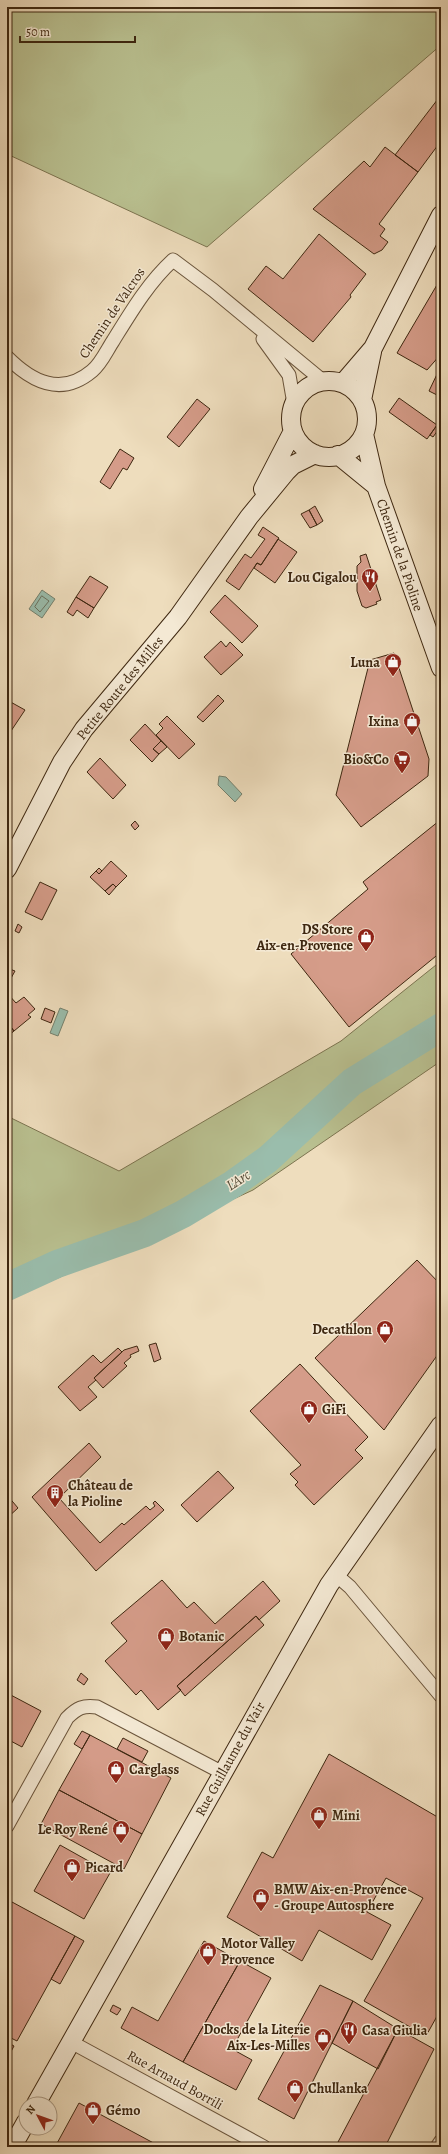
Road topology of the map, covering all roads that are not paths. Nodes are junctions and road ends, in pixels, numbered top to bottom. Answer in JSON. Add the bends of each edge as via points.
{"nodes":[{"id":1,"x":441,"y":215,"type":"edge"},
{"id":2,"x":252,"y":324,"type":"junction"},
{"id":3,"x":373,"y":348,"type":"junction"},
{"id":4,"x":7,"y":357,"type":"edge"},
{"id":5,"x":323,"y":381,"type":"junction"},
{"id":6,"x":343,"y":383,"type":"junction"},
{"id":7,"x":362,"y":400,"type":"junction"},
{"id":8,"x":294,"y":404,"type":"junction"},
{"id":9,"x":293,"y":431,"type":"junction"},
{"id":10,"x":364,"y":434,"type":"junction"},
{"id":11,"x":315,"y":454,"type":"junction"},
{"id":12,"x":338,"y":455,"type":"junction"},
{"id":13,"x":376,"y":486,"type":"junction"},
{"id":14,"x":249,"y":517,"type":"junction"},
{"id":15,"x":441,"y":668,"type":"edge"},
{"id":16,"x":7,"y":869,"type":"edge"},
{"id":17,"x":441,"y":1425,"type":"edge"},
{"id":18,"x":336,"y":1574,"type":"junction"},
{"id":19,"x":441,"y":1696,"type":"edge"},
{"id":20,"x":223,"y":1773,"type":"junction"},
{"id":21,"x":7,"y":1826,"type":"edge"},
{"id":22,"x":71,"y":2042,"type":"junction"},
{"id":23,"x":41,"y":2096,"type":"edge"},
{"id":24,"x":18,"y":2136,"type":"edge"},
{"id":25,"x":441,"y":2141,"type":"edge"},
{"id":26,"x":12,"y":2147,"type":"edge"},
{"id":27,"x":264,"y":2147,"type":"edge"},
{"id":28,"x":436,"y":2147,"type":"edge"}],
"edges":[{"from":1,"to":3,"type":"main road"},
{"from":2,"to":4,"type":"street","name":"Chemin de Valcros","via":[[173,260],[143,293],[94,370],[80,381],[56,386],[39,382]]},
{"from":2,"to":5,"type":"street","name":"Chemin de Valcros"},
{"from":2,"to":8,"type":"street","name":"Chemin de Valcros","via":[[288,375]]},
{"from":3,"to":6,"type":"main road"},
{"from":3,"to":7,"type":"main road"},
{"from":5,"to":6,"type":"main road"},
{"from":5,"to":8,"type":"main road","via":[[311,385],[301,393]]},
{"from":6,"to":7,"type":"main road","via":[[354,390]]},
{"from":7,"to":10,"type":"main road","via":[[366,416]]},
{"from":8,"to":9,"type":"main road","via":[[291,418]]},
{"from":9,"to":11,"type":"main road","via":[[301,445]]},
{"from":9,"to":14,"type":"main road","name":"Petite Route des Milles"},
{"from":10,"to":12,"type":"main road","via":[[349,451]]},
{"from":10,"to":13,"type":"main road","name":"Chemin de la Pioline"},
{"from":11,"to":12,"type":"main road"},
{"from":11,"to":14,"type":"main road","name":"Petite Route des Milles","via":[[294,465]]},
{"from":12,"to":13,"type":"main road","name":"Chemin de la Pioline"},
{"from":13,"to":15,"type":"main road","name":"Chemin de la Pioline"},
{"from":14,"to":16,"type":"main road","name":"Petite Route des Milles","via":[[178,617],[84,730],[62,762]]},
{"from":17,"to":18,"type":"main road","name":"Rue Guillaume du Vair"},
{"from":18,"to":19,"type":"street","via":[[350,1587]]},
{"from":18,"to":20,"type":"main road","name":"Rue Guillaume du Vair"},
{"from":20,"to":21,"type":"street","via":[[97,1707],[86,1706],[76,1709],[67,1718]]},
{"from":20,"to":22,"type":"main road","name":"Rue Guillaume du Vair"},
{"from":22,"to":23,"type":"main road","name":"Rue Guillaume du Vair"},
{"from":22,"to":27,"type":"street","name":"Rue Arnaud Borrili"},
{"from":24,"to":26,"type":"main road"},
{"from":25,"to":28,"type":"street"}]}
